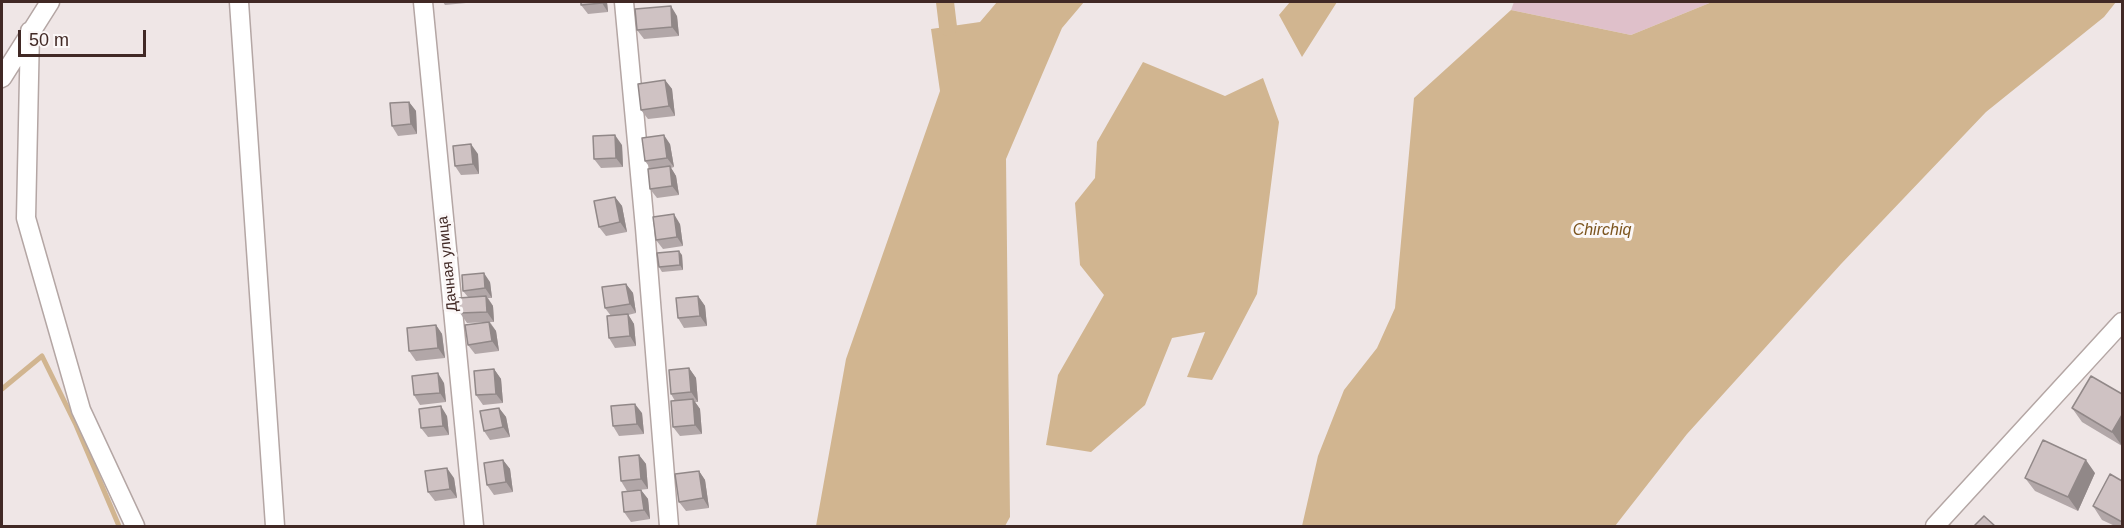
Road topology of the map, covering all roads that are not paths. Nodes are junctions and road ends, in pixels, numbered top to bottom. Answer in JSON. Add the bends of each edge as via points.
{"nodes":[{"id":1,"x":51,"y":2,"type":"edge"},
{"id":2,"x":239,"y":2,"type":"edge"},
{"id":3,"x":423,"y":2,"type":"edge"},
{"id":4,"x":624,"y":2,"type":"edge"},
{"id":5,"x":30,"y":31,"type":"junction"},
{"id":6,"x":2,"y":78,"type":"edge"},
{"id":7,"x":2122,"y":322,"type":"edge"},
{"id":8,"x":135,"y":526,"type":"edge"},
{"id":9,"x":275,"y":526,"type":"edge"},
{"id":10,"x":474,"y":526,"type":"edge"},
{"id":11,"x":669,"y":526,"type":"edge"},
{"id":12,"x":1935,"y":526,"type":"edge"}],
"edges":[{"from":1,"to":5,"type":"street"},
{"from":2,"to":9,"type":"street"},
{"from":3,"to":10,"type":"street","name":"Дачная улица"},
{"from":4,"to":11,"type":"street"},
{"from":5,"to":6,"type":"street"},
{"from":5,"to":8,"type":"street","via":[[26,218],[81,410]]},
{"from":7,"to":12,"type":"street"}]}
